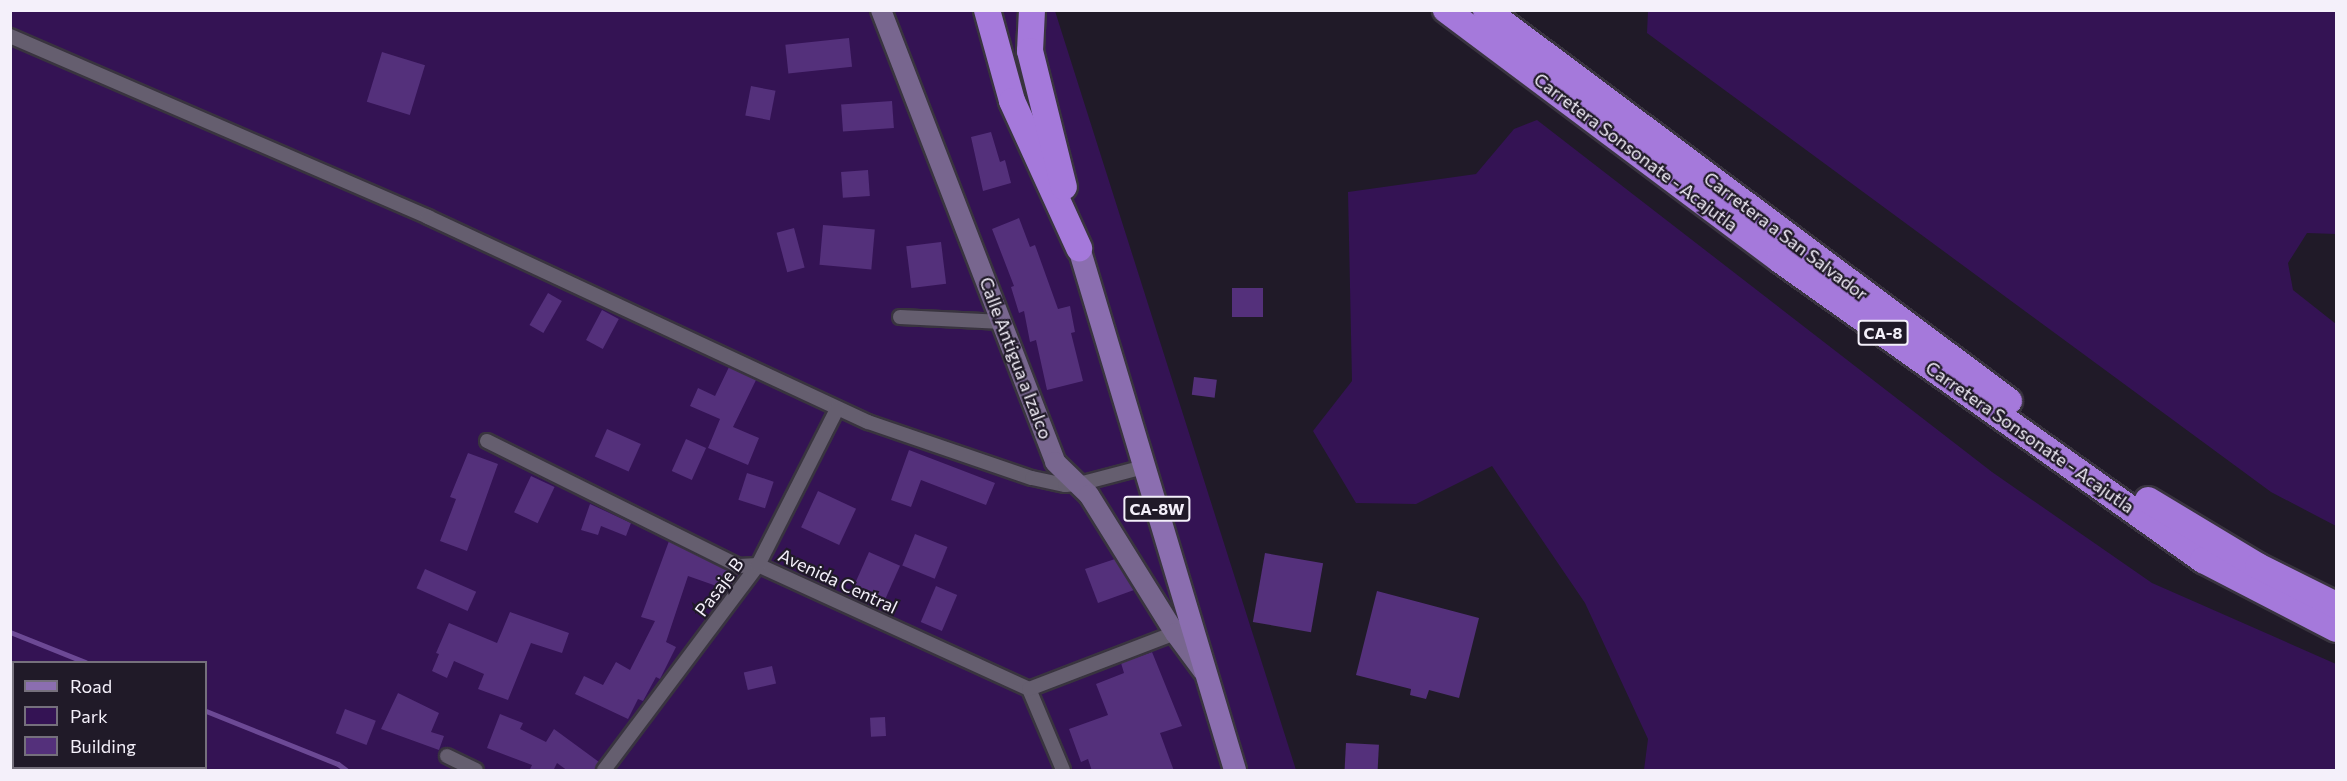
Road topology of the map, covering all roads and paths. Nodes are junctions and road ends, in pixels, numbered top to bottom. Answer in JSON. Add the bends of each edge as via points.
{"nodes":[{"id":1,"x":881,"y":10,"type":"edge"},
{"id":2,"x":987,"y":10,"type":"edge"},
{"id":3,"x":1004,"y":10,"type":"edge"},
{"id":4,"x":1032,"y":10,"type":"edge"},
{"id":5,"x":1446,"y":10,"type":"edge"},
{"id":6,"x":1486,"y":10,"type":"edge"},
{"id":7,"x":10,"y":36,"type":"edge"},
{"id":8,"x":1079,"y":248,"type":"junction"},
{"id":9,"x":900,"y":317,"type":"dead end"},
{"id":10,"x":1003,"y":322,"type":"junction"},
{"id":11,"x":837,"y":409,"type":"junction"},
{"id":12,"x":488,"y":441,"type":"dead end"},
{"id":13,"x":1144,"y":467,"type":"junction"},
{"id":14,"x":1079,"y":484,"type":"junction"},
{"id":15,"x":758,"y":565,"type":"junction"},
{"id":16,"x":2337,"y":605,"type":"edge"},
{"id":17,"x":2337,"y":629,"type":"edge"},
{"id":18,"x":1175,"y":633,"type":"junction"},
{"id":19,"x":1205,"y":675,"type":"junction"},
{"id":20,"x":1029,"y":688,"type":"junction"},
{"id":21,"x":447,"y":756,"type":"dead end"},
{"id":22,"x":476,"y":771,"type":"edge"},
{"id":23,"x":604,"y":771,"type":"edge"},
{"id":24,"x":1063,"y":771,"type":"edge"},
{"id":25,"x":1235,"y":771,"type":"edge"}],
"edges":[{"from":1,"to":10,"type":"street","name":"Calle Antigua a Izalco"},
{"from":2,"to":8,"type":"highway","via":[[1012,101]]},
{"from":3,"to":8,"type":"highway","via":[[1011,50]]},
{"from":4,"to":8,"type":"highway","via":[[1030,51]]},
{"from":5,"to":17,"type":"highway","name":"Carretera Sonsonate - Acajutla","number":"CA-8","via":[[1780,260],[2203,560]]},
{"from":6,"to":16,"type":"highway","name":"Carretera a San Salvador","number":"CA-8","via":[[1836,274],[2167,514]]},
{"from":7,"to":11,"type":"street","via":[[428,217]]},
{"from":8,"to":13,"type":"main road","number":"CA-8W"},
{"from":9,"to":10,"type":"street"},
{"from":10,"to":14,"type":"street","name":"Calle Antigua a Izalco","via":[[1055,462]]},
{"from":11,"to":14,"type":"street","via":[[1032,478]]},
{"from":11,"to":15,"type":"street","name":"Pasaje B"},
{"from":12,"to":15,"type":"street","name":"Avenida Central","via":[[739,566]]},
{"from":13,"to":14,"type":"street"},
{"from":13,"to":19,"type":"main road","number":"CA-8W"},
{"from":14,"to":18,"type":"street","name":"Calle Antigua a Izalco"},
{"from":15,"to":20,"type":"street","name":"Avenida Central"},
{"from":15,"to":23,"type":"street","name":"Pasaje B"},
{"from":18,"to":19,"type":"street","name":"Calle Antigua a Izalco"},
{"from":18,"to":20,"type":"street"},
{"from":19,"to":25,"type":"main road","number":"CA-8W"},
{"from":20,"to":24,"type":"street"},
{"from":21,"to":22,"type":"street"}]}
